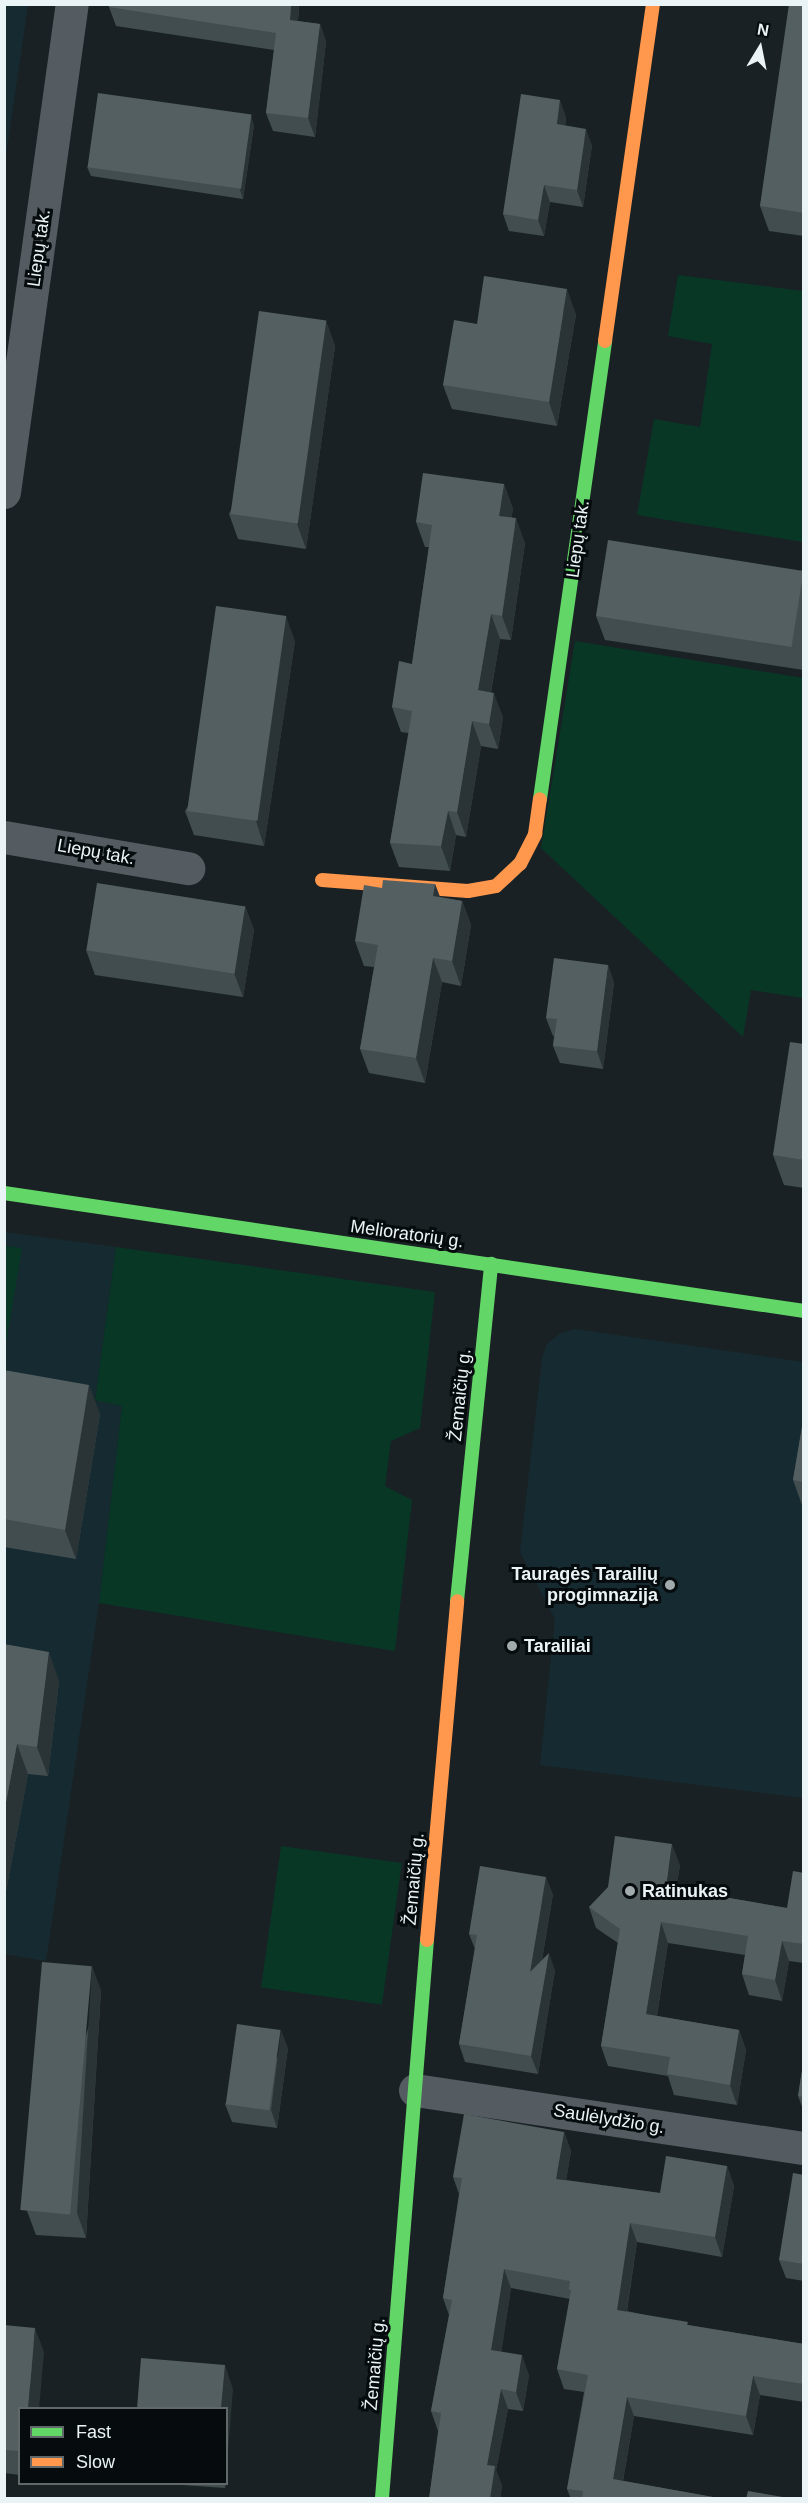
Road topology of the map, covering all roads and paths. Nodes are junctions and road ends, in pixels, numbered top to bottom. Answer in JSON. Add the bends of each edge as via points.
{"nodes":[{"id":1,"x":72,"y":4,"type":"edge"},
{"id":2,"x":653,"y":4,"type":"edge"},
{"id":3,"x":4,"y":492,"type":"edge"},
{"id":4,"x":4,"y":837,"type":"edge"},
{"id":5,"x":189,"y":868,"type":"dead end"},
{"id":6,"x":322,"y":880,"type":"dead end"},
{"id":7,"x":4,"y":1193,"type":"edge"},
{"id":8,"x":491,"y":1264,"type":"junction"},
{"id":9,"x":804,"y":1311,"type":"edge"},
{"id":10,"x":415,"y":2090,"type":"junction"},
{"id":11,"x":804,"y":2148,"type":"edge"},
{"id":12,"x":382,"y":2499,"type":"edge"}],
"edges":[{"from":1,"to":3,"type":"street","name":"Liepų tak."},
{"from":2,"to":6,"type":"street","name":"Liepų tak.","via":[[535,834],[520,864],[496,886],[468,891]]},
{"from":4,"to":5,"type":"street","name":"Liepų tak."},
{"from":7,"to":8,"type":"street","name":"Melioratorių g."},
{"from":8,"to":9,"type":"street","name":"Melioratorių g."},
{"from":8,"to":10,"type":"street","name":"Žemaičių g.","via":[[445,1719]]},
{"from":10,"to":11,"type":"street","name":"Saulėlydžio g."},
{"from":10,"to":12,"type":"street","name":"Žemaičių g."}]}
